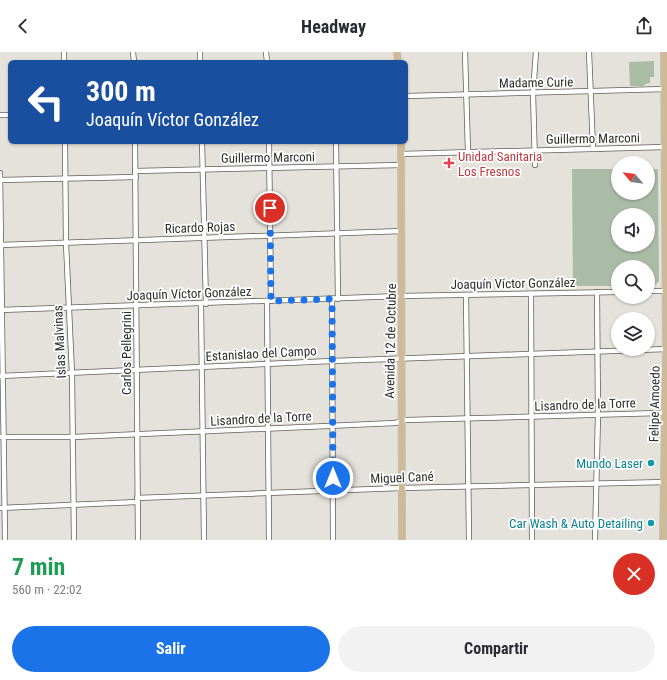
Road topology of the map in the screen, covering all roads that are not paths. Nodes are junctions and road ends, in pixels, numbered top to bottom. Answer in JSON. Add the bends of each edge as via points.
{"nodes":[{"id":1,"x":465,"y":52,"type":"edge"},
{"id":2,"x":536,"y":52,"type":"edge"},
{"id":3,"x":589,"y":52,"type":"edge"},
{"id":4,"x":664,"y":52,"type":"edge"},
{"id":5,"x":666,"y":89,"type":"edge"},
{"id":6,"x":591,"y":92,"type":"junction"},
{"id":7,"x":533,"y":93,"type":"junction"},
{"id":8,"x":466,"y":95,"type":"junction"},
{"id":9,"x":408,"y":96,"type":"edge"},
{"id":10,"x":65,"y":144,"type":"edge"},
{"id":11,"x":135,"y":144,"type":"edge"},
{"id":12,"x":202,"y":144,"type":"edge"},
{"id":13,"x":269,"y":144,"type":"edge"},
{"id":14,"x":336,"y":144,"type":"edge"},
{"id":15,"x":401,"y":144,"type":"edge"},
{"id":16,"x":593,"y":148,"type":"junction"},
{"id":17,"x":665,"y":149,"type":"edge"},
{"id":18,"x":534,"y":150,"type":"junction"},
{"id":19,"x":468,"y":152,"type":"junction"},
{"id":20,"x":401,"y":154,"type":"junction"},
{"id":21,"x":402,"y":165,"type":"junction"},
{"id":22,"x":535,"y":165,"type":"dead end"},
{"id":23,"x":337,"y":166,"type":"junction"},
{"id":24,"x":270,"y":168,"type":"junction"},
{"id":25,"x":202,"y":169,"type":"junction"},
{"id":26,"x":136,"y":171,"type":"junction"},
{"id":27,"x":0,"y":173,"type":"edge"},
{"id":28,"x":136,"y":176,"type":"junction"},
{"id":29,"x":66,"y":178,"type":"junction"},
{"id":30,"x":0,"y":180,"type":"edge"},
{"id":31,"x":666,"y":197,"type":"edge"},
{"id":32,"x":402,"y":231,"type":"junction"},
{"id":33,"x":337,"y":233,"type":"junction"},
{"id":34,"x":271,"y":235,"type":"junction"},
{"id":35,"x":204,"y":238,"type":"junction"},
{"id":36,"x":136,"y":240,"type":"junction"},
{"id":37,"x":66,"y":242,"type":"junction"},
{"id":38,"x":666,"y":244,"type":"edge"},
{"id":39,"x":1,"y":245,"type":"edge"},
{"id":40,"x":655,"y":291,"type":"edge"},
{"id":41,"x":666,"y":291,"type":"edge"},
{"id":42,"x":597,"y":292,"type":"junction"},
{"id":43,"x":611,"y":292,"type":"edge"},
{"id":44,"x":531,"y":294,"type":"junction"},
{"id":45,"x":466,"y":295,"type":"junction"},
{"id":46,"x":401,"y":296,"type":"junction"},
{"id":47,"x":332,"y":299,"type":"junction"},
{"id":48,"x":338,"y":299,"type":"junction"},
{"id":49,"x":269,"y":301,"type":"junction"},
{"id":50,"x":204,"y":304,"type":"junction"},
{"id":51,"x":136,"y":306,"type":"junction"},
{"id":52,"x":68,"y":307,"type":"junction"},
{"id":53,"x":1,"y":310,"type":"edge"},
{"id":54,"x":666,"y":349,"type":"edge"},
{"id":55,"x":597,"y":351,"type":"junction"},
{"id":56,"x":532,"y":354,"type":"junction"},
{"id":57,"x":467,"y":356,"type":"junction"},
{"id":58,"x":400,"y":358,"type":"junction"},
{"id":59,"x":332,"y":361,"type":"junction"},
{"id":60,"x":266,"y":364,"type":"junction"},
{"id":61,"x":202,"y":367,"type":"junction"},
{"id":62,"x":136,"y":371,"type":"junction"},
{"id":63,"x":72,"y":374,"type":"junction"},
{"id":64,"x":1,"y":376,"type":"edge"},
{"id":65,"x":666,"y":411,"type":"edge"},
{"id":66,"x":598,"y":415,"type":"junction"},
{"id":67,"x":532,"y":417,"type":"junction"},
{"id":68,"x":466,"y":418,"type":"junction"},
{"id":69,"x":400,"y":422,"type":"junction"},
{"id":70,"x":333,"y":426,"type":"junction"},
{"id":71,"x":268,"y":428,"type":"junction"},
{"id":72,"x":203,"y":432,"type":"junction"},
{"id":73,"x":138,"y":434,"type":"junction"},
{"id":74,"x":73,"y":437,"type":"junction"},
{"id":75,"x":2,"y":438,"type":"edge"},
{"id":76,"x":666,"y":482,"type":"edge"},
{"id":77,"x":596,"y":483,"type":"junction"},
{"id":78,"x":532,"y":484,"type":"junction"},
{"id":79,"x":467,"y":486,"type":"junction"},
{"id":80,"x":401,"y":488,"type":"junction"},
{"id":81,"x":333,"y":491,"type":"junction"},
{"id":82,"x":268,"y":494,"type":"junction"},
{"id":83,"x":204,"y":497,"type":"junction"},
{"id":84,"x":137,"y":500,"type":"junction"},
{"id":85,"x":74,"y":505,"type":"junction"},
{"id":86,"x":2,"y":508,"type":"edge"},
{"id":87,"x":5,"y":540,"type":"edge"},
{"id":88,"x":74,"y":540,"type":"edge"},
{"id":89,"x":138,"y":540,"type":"edge"},
{"id":90,"x":204,"y":540,"type":"edge"},
{"id":91,"x":269,"y":540,"type":"edge"},
{"id":92,"x":334,"y":540,"type":"edge"},
{"id":93,"x":402,"y":540,"type":"edge"},
{"id":94,"x":469,"y":540,"type":"edge"},
{"id":95,"x":532,"y":540,"type":"edge"},
{"id":96,"x":595,"y":540,"type":"edge"},
{"id":97,"x":663,"y":540,"type":"edge"}],
"edges":[{"from":1,"to":8,"type":"street"},
{"from":2,"to":7,"type":"street"},
{"from":3,"to":6,"type":"street"},
{"from":4,"to":5,"type":"main road","name":"Felipe Amoedo"},
{"from":5,"to":6,"type":"street","name":"Madame Curie"},
{"from":5,"to":17,"type":"main road","name":"Felipe Amoedo"},
{"from":6,"to":7,"type":"street","name":"Madame Curie"},
{"from":6,"to":16,"type":"street"},
{"from":7,"to":8,"type":"street","name":"Madame Curie"},
{"from":7,"to":18,"type":"street"},
{"from":8,"to":9,"type":"street","name":"Madame Curie"},
{"from":8,"to":19,"type":"street"},
{"from":10,"to":29,"type":"street","name":"Islas Malvinas"},
{"from":11,"to":26,"type":"street","name":"Carlos Pellegrini"},
{"from":12,"to":25,"type":"street"},
{"from":13,"to":24,"type":"street"},
{"from":14,"to":23,"type":"street"},
{"from":15,"to":20,"type":"main road","name":"Avenida 12 de Octubre"},
{"from":16,"to":17,"type":"street","name":"Guillermo Marconi"},
{"from":16,"to":18,"type":"street","name":"Guillermo Marconi"},
{"from":17,"to":31,"type":"main road","name":"Felipe Amoedo"},
{"from":18,"to":19,"type":"street","name":"Guillermo Marconi"},
{"from":18,"to":22,"type":"street"},
{"from":19,"to":20,"type":"street","name":"Guillermo Marconi"},
{"from":20,"to":21,"type":"main road","name":"Avenida 12 de Octubre"},
{"from":21,"to":23,"type":"street","name":"Guillermo Marconi"},
{"from":21,"to":32,"type":"main road","name":"Avenida 12 de Octubre"},
{"from":23,"to":24,"type":"street","name":"Guillermo Marconi"},
{"from":23,"to":33,"type":"street"},
{"from":24,"to":25,"type":"street","name":"Guillermo Marconi"},
{"from":24,"to":34,"type":"street"},
{"from":25,"to":26,"type":"street","name":"Guillermo Marconi"},
{"from":25,"to":35,"type":"street"},
{"from":26,"to":28,"type":"street","name":"Carlos Pellegrini"},
{"from":27,"to":30,"type":"street"},
{"from":28,"to":29,"type":"street"},
{"from":28,"to":36,"type":"street","name":"Carlos Pellegrini"},
{"from":29,"to":30,"type":"street"},
{"from":29,"to":37,"type":"street","name":"Islas Malvinas"},
{"from":30,"to":39,"type":"street"},
{"from":31,"to":38,"type":"main road","name":"Felipe Amoedo"},
{"from":32,"to":33,"type":"street","name":"Ricardo Rojas"},
{"from":32,"to":46,"type":"main road","name":"Avenida 12 de Octubre"},
{"from":33,"to":34,"type":"street","name":"Ricardo Rojas"},
{"from":33,"to":48,"type":"street"},
{"from":34,"to":35,"type":"street","name":"Ricardo Rojas"},
{"from":34,"to":49,"type":"street"},
{"from":35,"to":36,"type":"street","name":"Ricardo Rojas"},
{"from":35,"to":50,"type":"street"},
{"from":36,"to":37,"type":"street","name":"Ricardo Rojas"},
{"from":36,"to":51,"type":"street","name":"Carlos Pellegrini"},
{"from":37,"to":39,"type":"street","name":"Ricardo Rojas"},
{"from":37,"to":52,"type":"street","name":"Islas Malvinas"},
{"from":38,"to":41,"type":"main road","name":"Felipe Amoedo"},
{"from":39,"to":53,"type":"street"},
{"from":40,"to":41,"type":"street"},
{"from":41,"to":54,"type":"main road","name":"Felipe Amoedo"},
{"from":42,"to":43,"type":"street","name":"Joaquín Víctor González"},
{"from":42,"to":44,"type":"street","name":"Joaquín Víctor González"},
{"from":42,"to":55,"type":"street"},
{"from":44,"to":45,"type":"street","name":"Joaquín Víctor González"},
{"from":44,"to":56,"type":"street"},
{"from":45,"to":46,"type":"street","name":"Joaquín Víctor González"},
{"from":45,"to":57,"type":"street"},
{"from":46,"to":48,"type":"street","name":"Joaquín Víctor González"},
{"from":46,"to":58,"type":"main road","name":"Avenida 12 de Octubre"},
{"from":47,"to":48,"type":"street","name":"Joaquín Víctor González"},
{"from":47,"to":49,"type":"street","name":"Joaquín Víctor González"},
{"from":47,"to":59,"type":"street"},
{"from":49,"to":50,"type":"street","name":"Joaquín Víctor González"},
{"from":49,"to":60,"type":"street"},
{"from":50,"to":51,"type":"street","name":"Joaquín Víctor González"},
{"from":50,"to":61,"type":"street"},
{"from":51,"to":52,"type":"street","name":"Joaquín Víctor González"},
{"from":51,"to":62,"type":"street","name":"Carlos Pellegrini"},
{"from":52,"to":53,"type":"street","name":"Joaquín Víctor González"},
{"from":52,"to":63,"type":"street","name":"Islas Malvinas"},
{"from":53,"to":64,"type":"street"},
{"from":54,"to":55,"type":"street","name":"Estanislao del Campo"},
{"from":54,"to":65,"type":"main road","name":"Felipe Amoedo"},
{"from":55,"to":56,"type":"street","name":"Estanislao del Campo"},
{"from":55,"to":66,"type":"street"},
{"from":56,"to":57,"type":"street","name":"Estanislao del Campo"},
{"from":56,"to":67,"type":"street"},
{"from":57,"to":58,"type":"street","name":"Estanislao del Campo"},
{"from":57,"to":68,"type":"street"},
{"from":58,"to":59,"type":"street","name":"Estanislao del Campo"},
{"from":58,"to":69,"type":"main road","name":"Avenida 12 de Octubre"},
{"from":59,"to":60,"type":"street","name":"Estanislao del Campo"},
{"from":59,"to":70,"type":"street"},
{"from":60,"to":61,"type":"street","name":"Estanislao del Campo"},
{"from":60,"to":71,"type":"street"},
{"from":61,"to":62,"type":"street","name":"Estanislao del Campo"},
{"from":61,"to":72,"type":"street"},
{"from":62,"to":63,"type":"street","name":"Estanislao del Campo"},
{"from":62,"to":73,"type":"street","name":"Carlos Pellegrini"},
{"from":63,"to":64,"type":"street","name":"Estanislao del Campo"},
{"from":63,"to":74,"type":"street","name":"Islas Malvinas"},
{"from":64,"to":75,"type":"street"},
{"from":65,"to":66,"type":"street","name":"Lisandro de la Torre"},
{"from":65,"to":76,"type":"main road","name":"Felipe Amoedo"},
{"from":66,"to":67,"type":"street","name":"Lisandro de la Torre"},
{"from":66,"to":77,"type":"street"},
{"from":67,"to":68,"type":"street","name":"Lisandro de la Torre"},
{"from":67,"to":78,"type":"street"},
{"from":68,"to":69,"type":"street","name":"Lisandro de la Torre"},
{"from":68,"to":79,"type":"street"},
{"from":69,"to":70,"type":"street","name":"Lisandro de la Torre"},
{"from":69,"to":80,"type":"main road","name":"Avenida 12 de Octubre"},
{"from":70,"to":71,"type":"street","name":"Lisandro de la Torre"},
{"from":70,"to":81,"type":"street"},
{"from":71,"to":72,"type":"street","name":"Lisandro de la Torre"},
{"from":71,"to":82,"type":"street"},
{"from":72,"to":73,"type":"street","name":"Lisandro de la Torre"},
{"from":72,"to":83,"type":"street"},
{"from":73,"to":74,"type":"street","name":"Lisandro de la Torre"},
{"from":73,"to":84,"type":"street","name":"Carlos Pellegrini"},
{"from":74,"to":75,"type":"street","name":"Lisandro de la Torre"},
{"from":74,"to":85,"type":"street","name":"Islas Malvinas"},
{"from":75,"to":86,"type":"street"},
{"from":76,"to":77,"type":"street","name":"Miguel Cané"},
{"from":76,"to":97,"type":"main road","name":"Felipe Amoedo"},
{"from":77,"to":78,"type":"street","name":"Miguel Cané"},
{"from":77,"to":96,"type":"street"},
{"from":78,"to":79,"type":"street","name":"Miguel Cané"},
{"from":78,"to":95,"type":"street"},
{"from":79,"to":80,"type":"street","name":"Miguel Cané"},
{"from":79,"to":94,"type":"street"},
{"from":80,"to":81,"type":"street","name":"Miguel Cané"},
{"from":80,"to":93,"type":"main road","name":"Avenida 12 de Octubre"},
{"from":81,"to":82,"type":"street","name":"Miguel Cané"},
{"from":81,"to":92,"type":"street"},
{"from":82,"to":83,"type":"street","name":"Miguel Cané"},
{"from":82,"to":91,"type":"street"},
{"from":83,"to":84,"type":"street","name":"Miguel Cané"},
{"from":83,"to":90,"type":"street"},
{"from":84,"to":85,"type":"street","name":"Miguel Cané"},
{"from":84,"to":89,"type":"street","name":"Carlos Pellegrini"},
{"from":85,"to":86,"type":"street","name":"Miguel Cané"},
{"from":85,"to":88,"type":"street","name":"Islas Malvinas"},
{"from":86,"to":87,"type":"street"}]}
